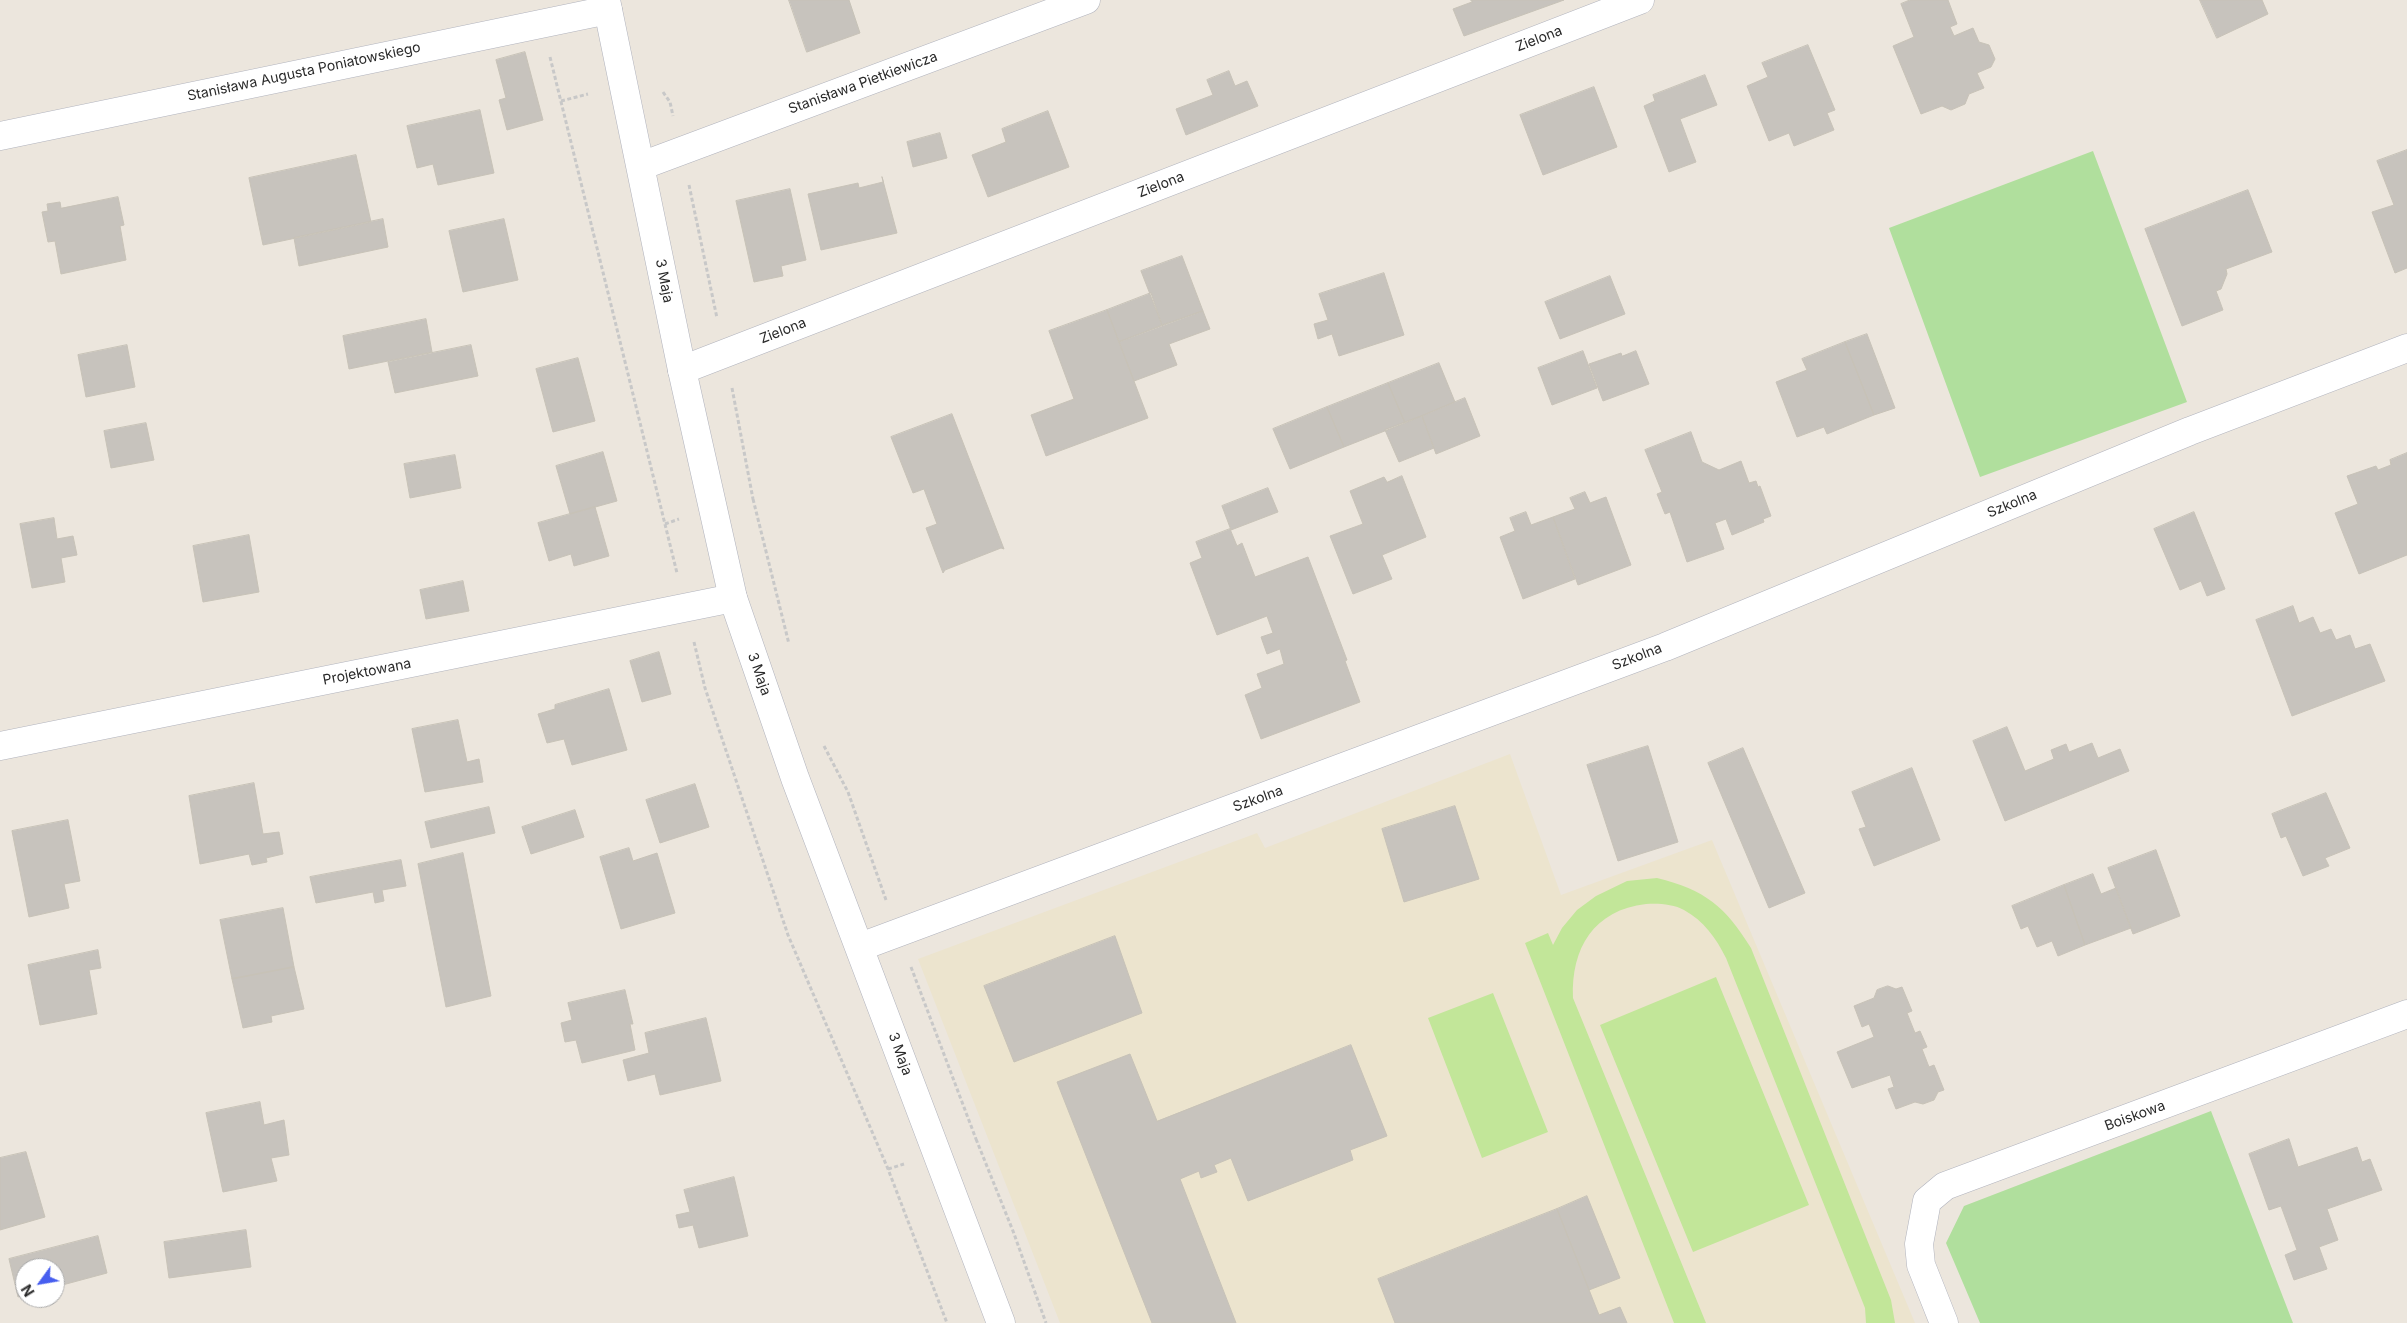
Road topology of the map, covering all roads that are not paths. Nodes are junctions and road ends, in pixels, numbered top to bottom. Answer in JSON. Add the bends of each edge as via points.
{"nodes":[{"id":1,"x":1086,"y":0,"type":"edge"},
{"id":2,"x":1640,"y":0,"type":"edge"},
{"id":3,"x":607,"y":5,"type":"edge"},
{"id":4,"x":0,"y":136,"type":"edge"},
{"id":5,"x":641,"y":166,"type":"junction"},
{"id":6,"x":2407,"y":348,"type":"edge"},
{"id":7,"x":682,"y":370,"type":"junction"},
{"id":8,"x":733,"y":598,"type":"junction"},
{"id":9,"x":0,"y":746,"type":"edge"},
{"id":10,"x":860,"y":948,"type":"junction"},
{"id":11,"x":2407,"y":1014,"type":"edge"},
{"id":12,"x":1001,"y":1323,"type":"edge"},
{"id":13,"x":1944,"y":1323,"type":"edge"}],
"edges":[{"from":1,"to":5,"type":"street","name":"Stanisława Pietkiewicza"},
{"from":2,"to":7,"type":"street","name":"Zielona"},
{"from":3,"to":4,"type":"street","name":"Stanisława Augusta Poniatowskiego","via":[[542,22]]},
{"from":3,"to":5,"type":"street","name":"3 Maja"},
{"from":5,"to":7,"type":"street","name":"3 Maja"},
{"from":6,"to":10,"type":"street","name":"Szkolna","via":[[2190,431],[1665,647]]},
{"from":7,"to":8,"type":"street","name":"3 Maja"},
{"from":8,"to":9,"type":"street","name":"Projektowana"},
{"from":8,"to":10,"type":"street","name":"3 Maja","via":[[795,778]]},
{"from":10,"to":12,"type":"street","name":"3 Maja"},
{"from":11,"to":13,"type":"street","name":"Boiskowa","via":[[1945,1186],[1927,1201],[1920,1244],[1921,1265]]}]}
